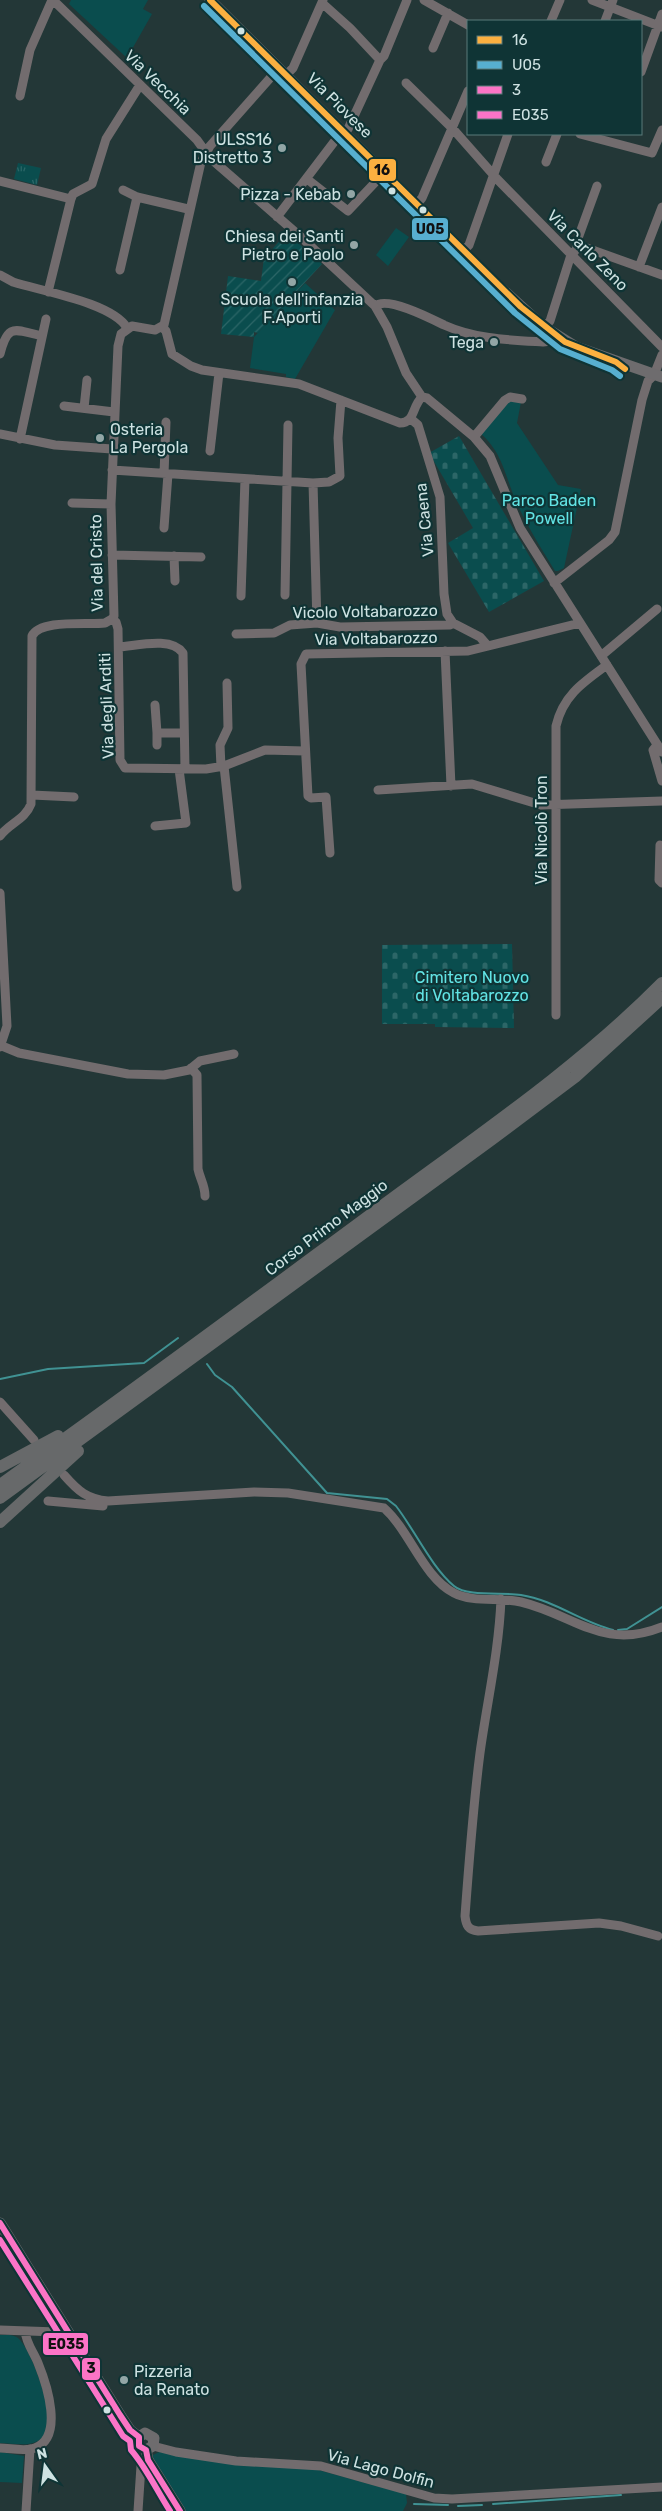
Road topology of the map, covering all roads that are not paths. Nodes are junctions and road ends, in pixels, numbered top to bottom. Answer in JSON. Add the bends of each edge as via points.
{"nodes":[{"id":1,"x":52,"y":0,"type":"edge"},
{"id":2,"x":210,"y":0,"type":"edge"},
{"id":3,"x":407,"y":0,"type":"edge"},
{"id":4,"x":424,"y":0,"type":"edge"},
{"id":5,"x":560,"y":0,"type":"edge"},
{"id":6,"x":592,"y":0,"type":"edge"},
{"id":7,"x":322,"y":1,"type":"edge"},
{"id":8,"x":612,"y":3,"type":"edge"},
{"id":9,"x":448,"y":13,"type":"junction"},
{"id":10,"x":662,"y":14,"type":"edge"},
{"id":11,"x":551,"y":20,"type":"edge"},
{"id":12,"x":605,"y":20,"type":"edge"},
{"id":13,"x":467,"y":24,"type":"edge"},
{"id":14,"x":660,"y":26,"type":"edge"},
{"id":15,"x":433,"y":48,"type":"dead end"},
{"id":16,"x":380,"y":60,"type":"junction"},
{"id":17,"x":642,"y":70,"type":"edge"},
{"id":18,"x":283,"y":72,"type":"junction"},
{"id":19,"x":406,"y":83,"type":"dead end"},
{"id":20,"x":140,"y":85,"type":"junction"},
{"id":21,"x":467,"y":94,"type":"edge"},
{"id":22,"x":20,"y":96,"type":"dead end"},
{"id":23,"x":453,"y":129,"type":"junction"},
{"id":24,"x":662,"y":130,"type":"edge"},
{"id":25,"x":344,"y":132,"type":"junction"},
{"id":26,"x":508,"y":135,"type":"edge"},
{"id":27,"x":557,"y":135,"type":"edge"},
{"id":28,"x":584,"y":135,"type":"edge"},
{"id":29,"x":660,"y":142,"type":"edge"},
{"id":30,"x":206,"y":152,"type":"junction"},
{"id":31,"x":546,"y":162,"type":"dead end"},
{"id":32,"x":384,"y":173,"type":"junction"},
{"id":33,"x":494,"y":174,"type":"junction"},
{"id":34,"x":307,"y":179,"type":"junction"},
{"id":35,"x":0,"y":182,"type":"edge"},
{"id":36,"x":597,"y":186,"type":"dead end"},
{"id":37,"x":123,"y":190,"type":"dead end"},
{"id":38,"x":137,"y":197,"type":"junction"},
{"id":39,"x":71,"y":198,"type":"junction"},
{"id":40,"x":416,"y":205,"type":"junction"},
{"id":41,"x":662,"y":207,"type":"edge"},
{"id":42,"x":188,"y":209,"type":"junction"},
{"id":43,"x":276,"y":217,"type":"junction"},
{"id":44,"x":463,"y":251,"type":"junction"},
{"id":45,"x":575,"y":252,"type":"junction"},
{"id":46,"x":639,"y":267,"type":"junction"},
{"id":47,"x":120,"y":270,"type":"dead end"},
{"id":48,"x":0,"y":275,"type":"edge"},
{"id":49,"x":662,"y":275,"type":"edge"},
{"id":50,"x":48,"y":292,"type":"junction"},
{"id":51,"x":375,"y":306,"type":"junction"},
{"id":52,"x":46,"y":319,"type":"dead end"},
{"id":53,"x":162,"y":327,"type":"junction"},
{"id":54,"x":127,"y":328,"type":"junction"},
{"id":55,"x":544,"y":328,"type":"junction"},
{"id":56,"x":42,"y":336,"type":"junction"},
{"id":57,"x":556,"y":336,"type":"junction"},
{"id":58,"x":662,"y":347,"type":"edge"},
{"id":59,"x":0,"y":354,"type":"edge"},
{"id":60,"x":662,"y":355,"type":"edge"},
{"id":61,"x":219,"y":373,"type":"junction"},
{"id":62,"x":658,"y":376,"type":"edge"},
{"id":63,"x":87,"y":380,"type":"dead end"},
{"id":64,"x":422,"y":397,"type":"junction"},
{"id":65,"x":522,"y":399,"type":"dead end"},
{"id":66,"x":341,"y":400,"type":"junction"},
{"id":67,"x":64,"y":406,"type":"dead end"},
{"id":68,"x":84,"y":408,"type":"junction"},
{"id":69,"x":114,"y":412,"type":"junction"},
{"id":70,"x":411,"y":419,"type":"junction"},
{"id":71,"x":166,"y":422,"type":"dead end"},
{"id":72,"x":288,"y":425,"type":"dead end"},
{"id":73,"x":0,"y":434,"type":"edge"},
{"id":74,"x":474,"y":437,"type":"junction"},
{"id":75,"x":20,"y":440,"type":"junction"},
{"id":76,"x":112,"y":450,"type":"junction"},
{"id":77,"x":210,"y":451,"type":"dead end"},
{"id":78,"x":112,"y":470,"type":"junction"},
{"id":79,"x":166,"y":474,"type":"junction"},
{"id":80,"x":245,"y":479,"type":"junction"},
{"id":81,"x":286,"y":482,"type":"junction"},
{"id":82,"x":313,"y":483,"type":"junction"},
{"id":83,"x":72,"y":503,"type":"dead end"},
{"id":84,"x":111,"y":504,"type":"junction"},
{"id":85,"x":164,"y":528,"type":"dead end"},
{"id":86,"x":112,"y":555,"type":"junction"},
{"id":87,"x":174,"y":556,"type":"junction"},
{"id":88,"x":202,"y":556,"type":"dead end"},
{"id":89,"x":175,"y":581,"type":"dead end"},
{"id":90,"x":554,"y":583,"type":"junction"},
{"id":91,"x":285,"y":595,"type":"dead end"},
{"id":92,"x":241,"y":596,"type":"dead end"},
{"id":93,"x":657,"y":609,"type":"dead end"},
{"id":94,"x":112,"y":620,"type":"junction"},
{"id":95,"x":317,"y":623,"type":"junction"},
{"id":96,"x":453,"y":623,"type":"junction"},
{"id":97,"x":580,"y":623,"type":"junction"},
{"id":98,"x":236,"y":634,"type":"dead end"},
{"id":99,"x":487,"y":645,"type":"junction"},
{"id":100,"x":119,"y":647,"type":"junction"},
{"id":101,"x":445,"y":651,"type":"junction"},
{"id":102,"x":601,"y":656,"type":"junction"},
{"id":103,"x":607,"y":665,"type":"junction"},
{"id":104,"x":227,"y":683,"type":"dead end"},
{"id":105,"x":156,"y":705,"type":"dead end"},
{"id":106,"x":157,"y":733,"type":"junction"},
{"id":107,"x":184,"y":733,"type":"junction"},
{"id":108,"x":157,"y":745,"type":"dead end"},
{"id":109,"x":660,"y":748,"type":"edge"},
{"id":110,"x":305,"y":751,"type":"junction"},
{"id":111,"x":222,"y":767,"type":"junction"},
{"id":112,"x":182,"y":769,"type":"junction"},
{"id":113,"x":662,"y":782,"type":"edge"},
{"id":114,"x":451,"y":786,"type":"junction"},
{"id":115,"x":378,"y":790,"type":"dead end"},
{"id":116,"x":32,"y":795,"type":"junction"},
{"id":117,"x":74,"y":797,"type":"dead end"},
{"id":118,"x":662,"y":801,"type":"edge"},
{"id":119,"x":556,"y":805,"type":"junction"},
{"id":120,"x":155,"y":826,"type":"dead end"},
{"id":121,"x":0,"y":836,"type":"edge"},
{"id":122,"x":660,"y":846,"type":"dead end"},
{"id":123,"x":330,"y":853,"type":"dead end"},
{"id":124,"x":662,"y":882,"type":"edge"},
{"id":125,"x":237,"y":888,"type":"dead end"},
{"id":126,"x":0,"y":893,"type":"edge"},
{"id":127,"x":0,"y":908,"type":"edge"},
{"id":128,"x":662,"y":983,"type":"edge"},
{"id":129,"x":662,"y":998,"type":"edge"},
{"id":130,"x":556,"y":1015,"type":"dead end"},
{"id":131,"x":1,"y":1046,"type":"edge"},
{"id":132,"x":234,"y":1054,"type":"dead end"},
{"id":133,"x":191,"y":1068,"type":"junction"},
{"id":134,"x":205,"y":1196,"type":"dead end"},
{"id":135,"x":139,"y":1399,"type":"junction"},
{"id":136,"x":0,"y":1402,"type":"edge"},
{"id":137,"x":108,"y":1408,"type":"junction"},
{"id":138,"x":34,"y":1440,"type":"dead end"},
{"id":139,"x":0,"y":1467,"type":"edge"},
{"id":140,"x":64,"y":1475,"type":"dead end"},
{"id":141,"x":0,"y":1485,"type":"edge"},
{"id":142,"x":172,"y":1497,"type":"junction"},
{"id":143,"x":0,"y":1498,"type":"edge"},
{"id":144,"x":48,"y":1501,"type":"dead end"},
{"id":145,"x":0,"y":1522,"type":"edge"},
{"id":146,"x":501,"y":1599,"type":"junction"},
{"id":147,"x":662,"y":1627,"type":"edge"},
{"id":148,"x":658,"y":1936,"type":"dead end"},
{"id":149,"x":0,"y":2223,"type":"edge"},
{"id":150,"x":66,"y":2329,"type":"junction"},
{"id":151,"x":0,"y":2330,"type":"edge"},
{"id":152,"x":25,"y":2331,"type":"junction"},
{"id":153,"x":0,"y":2448,"type":"edge"},
{"id":154,"x":30,"y":2449,"type":"junction"},
{"id":155,"x":149,"y":2452,"type":"junction"},
{"id":156,"x":662,"y":2487,"type":"edge"},
{"id":157,"x":26,"y":2511,"type":"edge"},
{"id":158,"x":138,"y":2511,"type":"edge"},
{"id":159,"x":180,"y":2511,"type":"edge"}],
"edges":[{"from":1,"to":20,"type":"street","name":"Via Vecchia"},
{"from":1,"to":22,"type":"street","name":"Via Vecchia","via":[[30,50]]},
{"from":2,"to":18,"type":"main road","name":"Via Piovese"},
{"from":3,"to":16,"type":"street"},
{"from":4,"to":9,"type":"street"},
{"from":5,"to":11,"type":"street"},
{"from":6,"to":8,"type":"street"},
{"from":7,"to":16,"type":"street"},
{"from":7,"to":18,"type":"street","via":[[293,68]]},
{"from":8,"to":12,"type":"street"},
{"from":8,"to":14,"type":"street"},
{"from":9,"to":13,"type":"street"},
{"from":9,"to":15,"type":"street"},
{"from":10,"to":14,"type":"street"},
{"from":14,"to":17,"type":"street"},
{"from":16,"to":25,"type":"street"},
{"from":18,"to":25,"type":"main road","name":"Via Piovese"},
{"from":18,"to":30,"type":"street"},
{"from":19,"to":23,"type":"street","name":"Via Carlo Zeno"},
{"from":20,"to":30,"type":"street","name":"Via Vecchia"},
{"from":20,"to":39,"type":"street","via":[[106,139],[92,184]]},
{"from":21,"to":23,"type":"street"},
{"from":23,"to":33,"type":"street","name":"Via Carlo Zeno"},
{"from":23,"to":40,"type":"street"},
{"from":24,"to":29,"type":"street"},
{"from":25,"to":32,"type":"main road","name":"Via Piovese"},
{"from":25,"to":34,"type":"street"},
{"from":26,"to":33,"type":"street"},
{"from":27,"to":31,"type":"street"},
{"from":28,"to":29,"type":"street","via":[[652,153]]},
{"from":30,"to":42,"type":"street","via":[[198,168]]},
{"from":30,"to":43,"type":"street","name":"Via Vecchia"},
{"from":32,"to":34,"type":"street","via":[[348,211]]},
{"from":32,"to":40,"type":"main road","name":"Via Piovese"},
{"from":33,"to":44,"type":"street","via":[[469,245]]},
{"from":33,"to":45,"type":"street","name":"Via Carlo Zeno"},
{"from":34,"to":43,"type":"street"},
{"from":35,"to":39,"type":"street"},
{"from":36,"to":45,"type":"street"},
{"from":37,"to":38,"type":"street"},
{"from":38,"to":42,"type":"street"},
{"from":38,"to":47,"type":"street"},
{"from":39,"to":50,"type":"street"},
{"from":40,"to":44,"type":"main road","name":"Via Piovese"},
{"from":41,"to":46,"type":"street"},
{"from":42,"to":53,"type":"street","via":[[166,321]]},
{"from":43,"to":51,"type":"street","name":"Via Vecchia"},
{"from":44,"to":55,"type":"main road","name":"Via Piovese"},
{"from":45,"to":46,"type":"street","via":[[584,247]]},
{"from":45,"to":55,"type":"street","via":[[550,321]]},
{"from":45,"to":58,"type":"street","name":"Via Carlo Zeno"},
{"from":46,"to":49,"type":"street"},
{"from":48,"to":50,"type":"street"},
{"from":50,"to":54,"type":"street","via":[[107,309]]},
{"from":51,"to":57,"type":"street","via":[[381,303],[400,307],[475,337],[543,342]]},
{"from":51,"to":64,"type":"street","name":"Via Vecchia","via":[[406,373]]},
{"from":52,"to":56,"type":"street"},
{"from":53,"to":54,"type":"street","via":[[155,330],[136,326]]},
{"from":53,"to":61,"type":"street","via":[[166,331],[169,349],[176,358],[191,366]]},
{"from":54,"to":69,"type":"street","name":"Via del Cristo","via":[[121,334],[118,346]]},
{"from":55,"to":57,"type":"main road","name":"Via Piovese"},
{"from":56,"to":59,"type":"street","via":[[15,330],[4,337]]},
{"from":56,"to":75,"type":"street"},
{"from":57,"to":62,"type":"main road","name":"Via Piovese","via":[[576,347]]},
{"from":60,"to":62,"type":"street"},
{"from":61,"to":66,"type":"street","via":[[299,384]]},
{"from":61,"to":77,"type":"street"},
{"from":62,"to":90,"type":"street","via":[[648,381],[642,400],[615,532]]},
{"from":63,"to":68,"type":"street"},
{"from":64,"to":70,"type":"street"},
{"from":64,"to":74,"type":"street","name":"Via Vecchia"},
{"from":65,"to":74,"type":"street","via":[[510,397],[505,400]]},
{"from":66,"to":70,"type":"street","via":[[400,423]]},
{"from":66,"to":82,"type":"street","via":[[338,408],[340,476],[329,482]]},
{"from":67,"to":68,"type":"street"},
{"from":68,"to":69,"type":"street"},
{"from":69,"to":76,"type":"street","name":"Via del Cristo"},
{"from":70,"to":96,"type":"street","name":"Via Caena","via":[[418,425],[436,481],[442,513],[444,594],[447,614]]},
{"from":71,"to":79,"type":"street"},
{"from":72,"to":81,"type":"street"},
{"from":73,"to":75,"type":"street"},
{"from":74,"to":90,"type":"street","name":"Via Vecchia","via":[[490,456],[515,519]]},
{"from":75,"to":76,"type":"street"},
{"from":76,"to":78,"type":"street","name":"Via del Cristo"},
{"from":78,"to":79,"type":"street"},
{"from":78,"to":84,"type":"street","name":"Via del Cristo"},
{"from":79,"to":80,"type":"street"},
{"from":79,"to":85,"type":"street"},
{"from":80,"to":81,"type":"street"},
{"from":80,"to":92,"type":"street"},
{"from":81,"to":82,"type":"street"},
{"from":81,"to":91,"type":"street"},
{"from":82,"to":95,"type":"street"},
{"from":83,"to":84,"type":"street"},
{"from":84,"to":86,"type":"street","name":"Via del Cristo"},
{"from":86,"to":87,"type":"street"},
{"from":86,"to":94,"type":"street","name":"Via del Cristo"},
{"from":87,"to":88,"type":"street"},
{"from":87,"to":89,"type":"street"},
{"from":90,"to":97,"type":"street","name":"Via Vecchia"},
{"from":93,"to":102,"type":"street"},
{"from":94,"to":100,"type":"street","name":"Via degli Arditi","via":[[118,626]]},
{"from":94,"to":116,"type":"street","name":"Via del Cristo","via":[[46,626],[34,632]]},
{"from":95,"to":96,"type":"street","name":"Vicolo Voltabarozzo","via":[[340,627],[384,627]]},
{"from":95,"to":98,"type":"street","name":"Vicolo Voltabarozzo","via":[[290,625],[274,633]]},
{"from":96,"to":99,"type":"street","name":"Vicolo Voltabarozzo","via":[[480,637]]},
{"from":97,"to":99,"type":"street","name":"Via Voltabarozzo"},
{"from":97,"to":102,"type":"street","name":"Via Vecchia"},
{"from":99,"to":101,"type":"street","name":"Via Voltabarozzo"},
{"from":100,"to":107,"type":"street","via":[[154,644],[170,645],[180,650],[184,658]]},
{"from":100,"to":112,"type":"street","name":"Via degli Arditi","via":[[121,765],[129,769]]},
{"from":101,"to":110,"type":"street","name":"Via Voltabarozzo","via":[[306,654],[301,664]]},
{"from":101,"to":114,"type":"street"},
{"from":102,"to":103,"type":"street","name":"Via Vecchia"},
{"from":103,"to":109,"type":"street","name":"Via Vecchia"},
{"from":103,"to":119,"type":"street","name":"Via Nicolò Tron","via":[[575,690],[560,709],[556,726]]},
{"from":104,"to":111,"type":"street","via":[[228,728],[220,744]]},
{"from":105,"to":106,"type":"street"},
{"from":106,"to":107,"type":"street"},
{"from":106,"to":108,"type":"street"},
{"from":107,"to":112,"type":"street"},
{"from":109,"to":113,"type":"street","via":[[653,750]]},
{"from":110,"to":111,"type":"street","name":"Via degli Arditi","via":[[265,750]]},
{"from":110,"to":123,"type":"street","name":"Via Voltabarozzo","via":[[308,796],[326,797]]},
{"from":111,"to":112,"type":"street","name":"Via degli Arditi"},
{"from":111,"to":125,"type":"street"},
{"from":112,"to":120,"type":"street","via":[[186,823]]},
{"from":114,"to":115,"type":"street"},
{"from":114,"to":119,"type":"street","via":[[472,784],[534,803]]},
{"from":116,"to":117,"type":"street"},
{"from":116,"to":121,"type":"street","name":"Via del Cristo","via":[[28,811]]},
{"from":118,"to":119,"type":"street"},
{"from":119,"to":130,"type":"street","name":"Via Nicolò Tron"},
{"from":122,"to":124,"type":"street","via":[[659,880]]},
{"from":126,"to":127,"type":"street"},
{"from":127,"to":131,"type":"street","via":[[7,1026]]},
{"from":128,"to":137,"type":"highway","name":"Corso Primo Maggio","via":[[610,1033],[554,1078]]},
{"from":129,"to":135,"type":"highway","name":"Corso Primo Maggio","via":[[575,1077]]},
{"from":131,"to":133,"type":"street","via":[[19,1053],[128,1074],[164,1076]]},
{"from":132,"to":133,"type":"street","via":[[200,1061]]},
{"from":133,"to":134,"type":"street","via":[[197,1076],[198,1169],[205,1184]]},
{"from":135,"to":143,"type":"highway","name":"Corso Primo Maggio"},
{"from":135,"to":145,"type":"highway"},
{"from":136,"to":138,"type":"street"},
{"from":137,"to":139,"type":"highway"},
{"from":137,"to":141,"type":"highway","name":"Corso Primo Maggio"},
{"from":140,"to":142,"type":"street","via":[[84,1496],[94,1500]]},
{"from":142,"to":144,"type":"street","via":[[155,1503],[101,1506]]},
{"from":142,"to":146,"type":"street","via":[[288,1493],[384,1508],[396,1518],[429,1569],[454,1593]]},
{"from":146,"to":147,"type":"street","via":[[549,1611],[596,1632],[614,1636],[634,1636]]},
{"from":146,"to":148,"type":"street","via":[[470,1845],[467,1926],[478,1931],[599,1923]]},
{"from":149,"to":150,"type":"main road"},
{"from":150,"to":152,"type":"street","via":[[57,2332]]},
{"from":150,"to":155,"type":"main road","via":[[130,2430],[139,2437],[139,2446]]},
{"from":151,"to":152,"type":"street"},
{"from":152,"to":154,"type":"street","via":[[38,2362],[52,2424],[47,2439]]},
{"from":153,"to":154,"type":"street"},
{"from":154,"to":157,"type":"street"},
{"from":155,"to":156,"type":"street","name":"Via Lago Dolfin","via":[[321,2466],[434,2498]]},
{"from":155,"to":158,"type":"street","via":[[141,2466]]},
{"from":155,"to":159,"type":"main road"}]}
